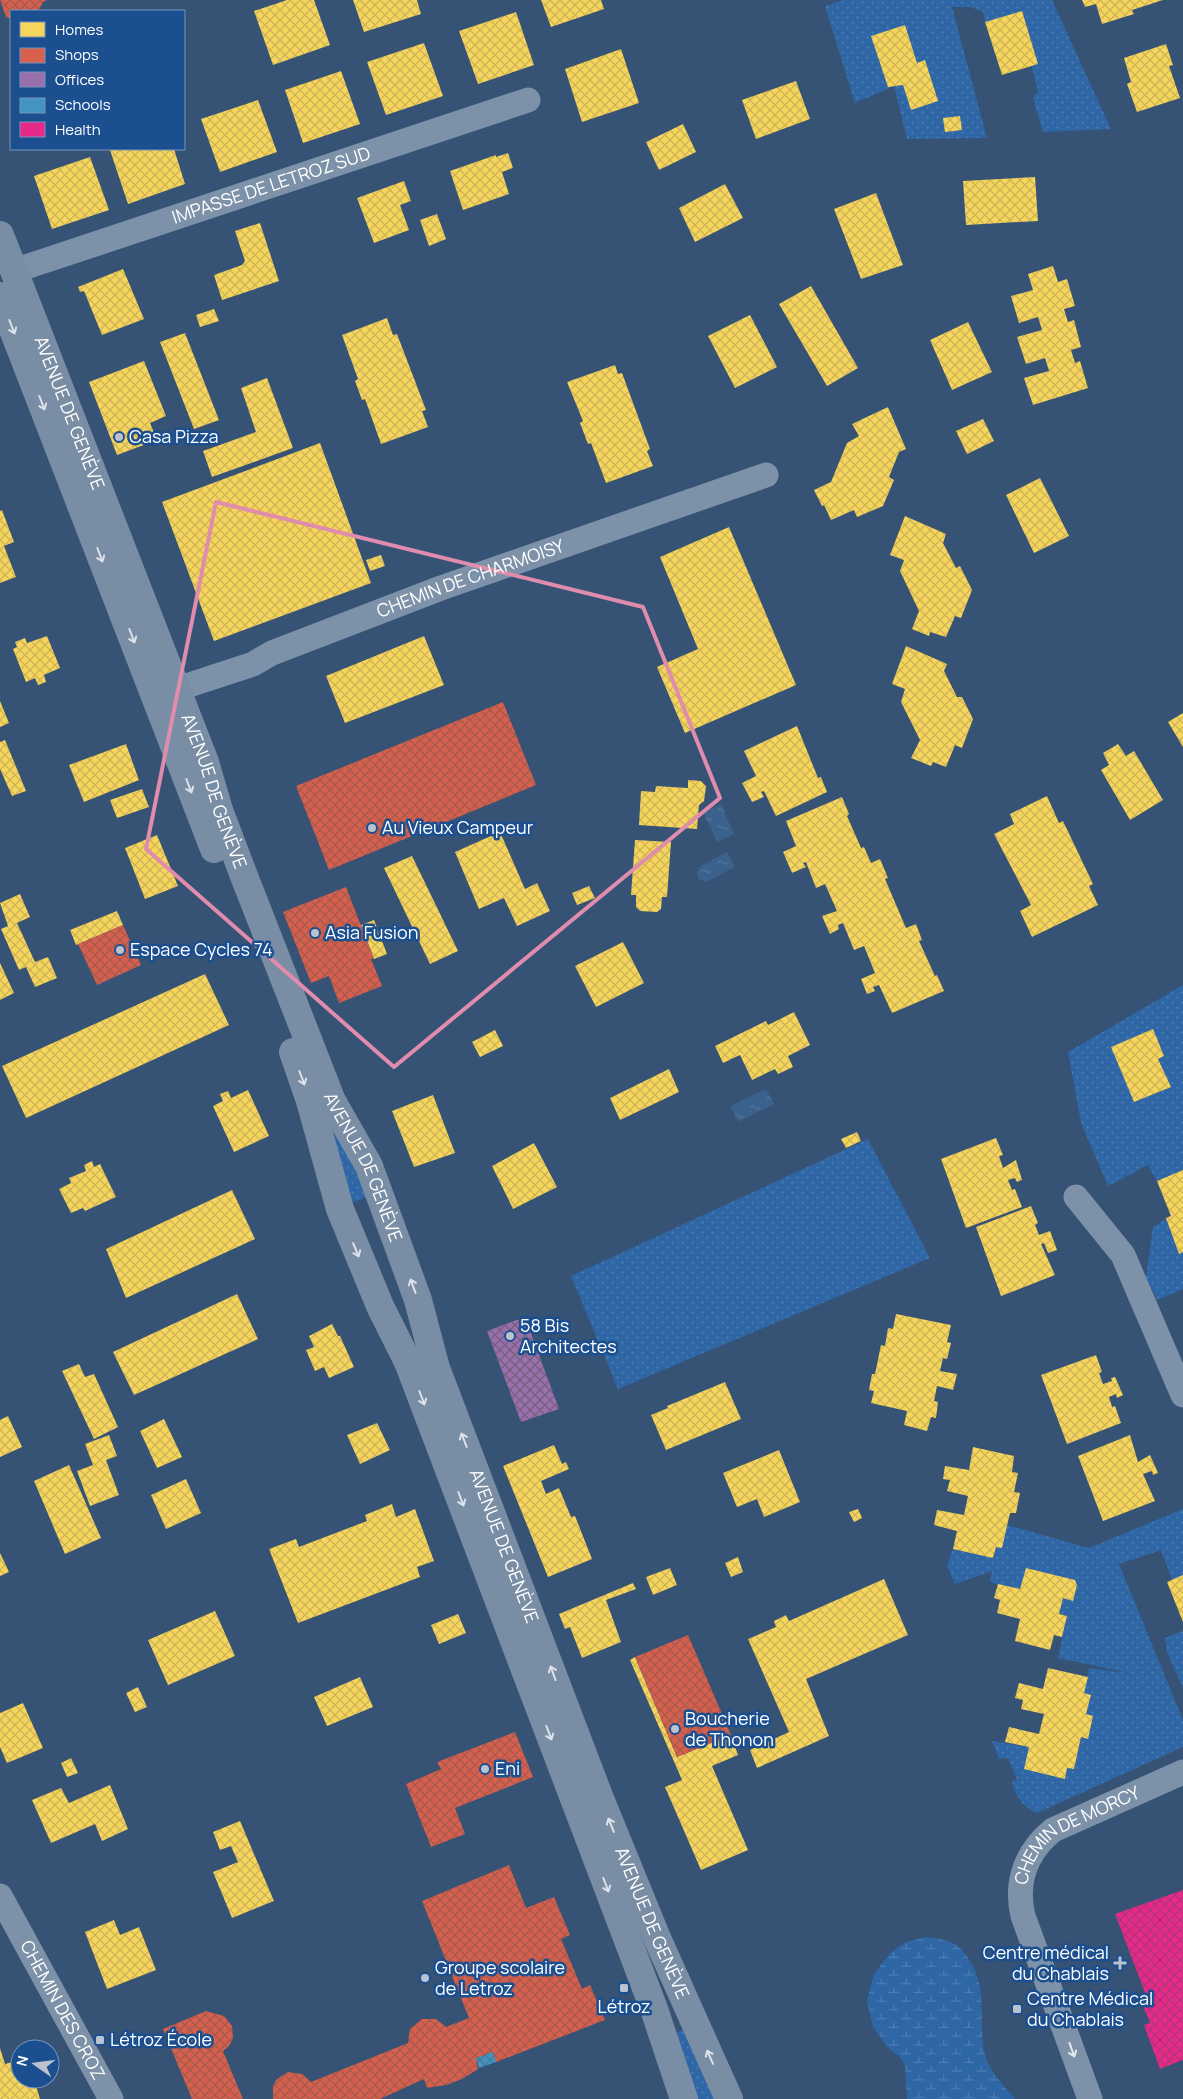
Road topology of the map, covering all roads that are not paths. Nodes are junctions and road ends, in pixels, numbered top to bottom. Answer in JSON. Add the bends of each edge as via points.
{"nodes":[{"id":1,"x":528,"y":100,"type":"dead end"},
{"id":2,"x":0,"y":234,"type":"edge"},
{"id":3,"x":14,"y":271,"type":"junction"},
{"id":4,"x":0,"y":296,"type":"edge"},
{"id":5,"x":766,"y":475,"type":"dead end"},
{"id":6,"x":166,"y":693,"type":"junction"},
{"id":7,"x":1076,"y":1197,"type":"dead end"},
{"id":8,"x":383,"y":1206,"type":"junction"},
{"id":9,"x":345,"y":1221,"type":"junction"},
{"id":10,"x":404,"y":1260,"type":"junction"},
{"id":11,"x":367,"y":1275,"type":"junction"},
{"id":12,"x":1183,"y":1395,"type":"edge"},
{"id":13,"x":1183,"y":1772,"type":"edge"},
{"id":14,"x":0,"y":1896,"type":"edge"},
{"id":15,"x":111,"y":2099,"type":"edge"},
{"id":16,"x":684,"y":2099,"type":"edge"},
{"id":17,"x":729,"y":2099,"type":"edge"},
{"id":18,"x":1090,"y":2099,"type":"edge"}],
"edges":[{"from":1,"to":3,"type":"street","name":"IMPASSE DE LETROZ SUD"},
{"from":2,"to":3,"type":"main road","name":"AVENUE DE GENÈVE"},
{"from":3,"to":6,"type":"main road","name":"AVENUE DE GENÈVE"},
{"from":4,"to":6,"type":"main road","name":"AVENUE DE GENÈVE","one_way":true},
{"from":5,"to":6,"type":"street","name":"CHEMIN DE CHARMOISY","via":[[442,588],[272,653],[253,664]]},
{"from":6,"to":8,"type":"main road","name":"AVENUE DE GENÈVE","via":[[205,762],[219,810],[332,1101],[364,1156]]},
{"from":6,"to":9,"type":"main road","name":"AVENUE DE GENÈVE","one_way":true,"via":[[305,1085]]},
{"from":7,"to":12,"type":"street","via":[[1123,1255]]},
{"from":8,"to":9,"type":"main road"},
{"from":8,"to":10,"type":"main road","name":"AVENUE DE GENÈVE"},
{"from":9,"to":11,"type":"main road","name":"AVENUE DE GENÈVE","one_way":true},
{"from":10,"to":11,"type":"main road"},
{"from":17,"to":10,"type":"main road","name":"AVENUE DE GENÈVE","one_way":true,"via":[[599,1796],[436,1368]]},
{"from":11,"to":16,"type":"main road","name":"AVENUE DE GENÈVE","one_way":true,"via":[[408,1362],[654,2009]]},
{"from":13,"to":18,"type":"street","name":"CHEMIN DE MORCY","one_way":true,"via":[[1053,1830],[1030,1854],[1022,1874],[1023,1916]]},
{"from":14,"to":15,"type":"street","name":"CHEMIN DES CROZ"}]}
